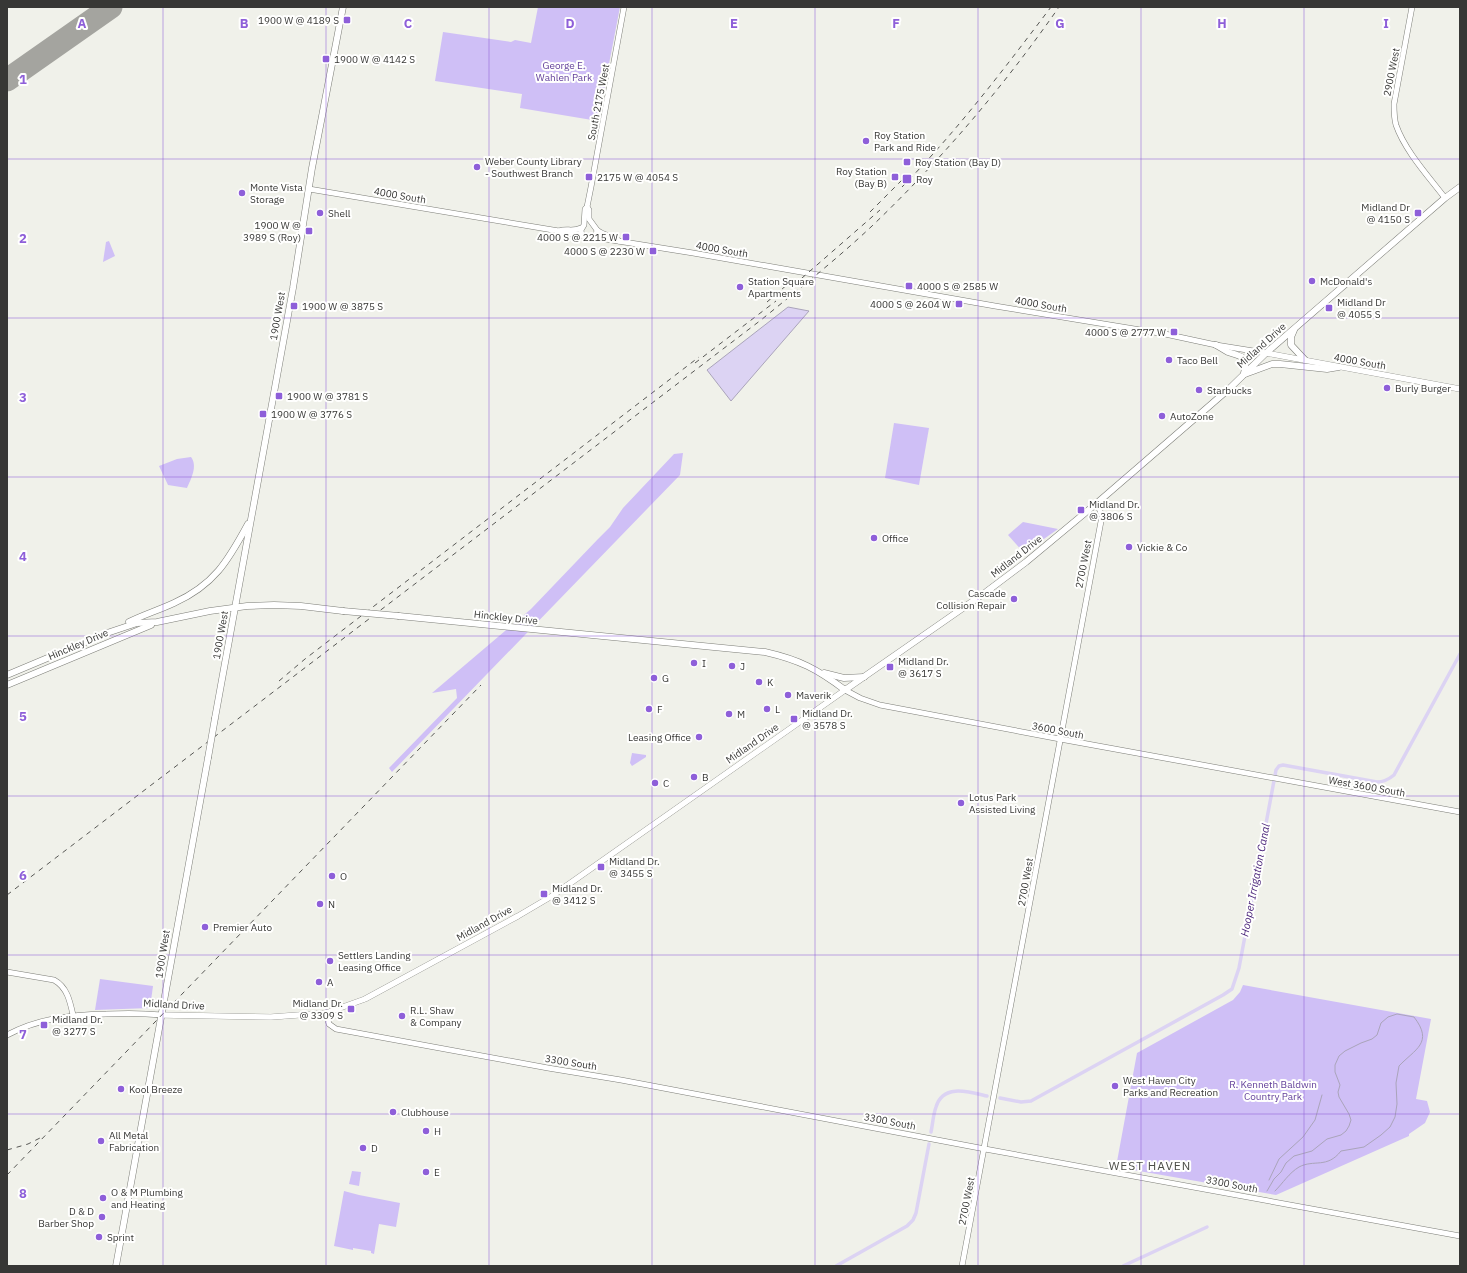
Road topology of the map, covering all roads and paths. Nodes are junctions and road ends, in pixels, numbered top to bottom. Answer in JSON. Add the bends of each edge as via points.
{"nodes":[{"id":1,"x":343,"y":7,"type":"edge"},
{"id":2,"x":624,"y":7,"type":"edge"},
{"id":3,"x":1412,"y":7,"type":"edge"},
{"id":4,"x":1460,"y":187,"type":"edge"},
{"id":5,"x":309,"y":189,"type":"junction"},
{"id":6,"x":1446,"y":198,"type":"junction"},
{"id":7,"x":587,"y":206,"type":"junction"},
{"id":8,"x":592,"y":223,"type":"junction"},
{"id":9,"x":582,"y":226,"type":"junction"},
{"id":10,"x":597,"y":230,"type":"junction"},
{"id":11,"x":559,"y":231,"type":"junction"},
{"id":12,"x":581,"y":234,"type":"junction"},
{"id":13,"x":594,"y":238,"type":"junction"},
{"id":14,"x":619,"y":241,"type":"junction"},
{"id":15,"x":1294,"y":329,"type":"junction"},
{"id":16,"x":1216,"y":345,"type":"junction"},
{"id":17,"x":1266,"y":353,"type":"junction"},
{"id":18,"x":1305,"y":360,"type":"junction"},
{"id":19,"x":1339,"y":367,"type":"junction"},
{"id":20,"x":1244,"y":374,"type":"junction"},
{"id":21,"x":1460,"y":389,"type":"edge"},
{"id":22,"x":1096,"y":503,"type":"junction"},
{"id":23,"x":251,"y":519,"type":"junction"},
{"id":24,"x":234,"y":608,"type":"junction"},
{"id":25,"x":157,"y":622,"type":"junction"},
{"id":26,"x":107,"y":633,"type":"junction"},
{"id":27,"x":822,"y":673,"type":"junction"},
{"id":28,"x":7,"y":675,"type":"edge"},
{"id":29,"x":864,"y":677,"type":"junction"},
{"id":30,"x":7,"y":685,"type":"edge"},
{"id":31,"x":845,"y":690,"type":"junction"},
{"id":32,"x":1060,"y":739,"type":"junction"},
{"id":33,"x":1270,"y":778,"type":"joint"},
{"id":34,"x":1460,"y":812,"type":"edge"},
{"id":35,"x":7,"y":972,"type":"edge"},
{"id":36,"x":326,"y":1013,"type":"junction"},
{"id":37,"x":73,"y":1015,"type":"junction"},
{"id":38,"x":162,"y":1015,"type":"junction"},
{"id":39,"x":7,"y":1035,"type":"edge"},
{"id":40,"x":985,"y":1148,"type":"junction"},
{"id":41,"x":1460,"y":1236,"type":"edge"},
{"id":42,"x":116,"y":1266,"type":"edge"},
{"id":43,"x":962,"y":1266,"type":"edge"}],
"edges":[{"from":1,"to":5,"type":"main road","name":"1900 West"},
{"from":2,"to":7,"type":"street","name":"South 2175 West"},
{"from":3,"to":6,"type":"street","name":"2900 West","via":[[1394,104],[1396,125],[1409,149]]},
{"from":4,"to":6,"type":"main road","name":"Midland Drive"},
{"from":5,"to":11,"type":"street","name":"4000 South"},
{"from":5,"to":23,"type":"main road","name":"1900 West"},
{"from":6,"to":15,"type":"main road","name":"Midland Drive"},
{"from":7,"to":8,"type":"street","name":"South 2175 West"},
{"from":7,"to":9,"type":"street","name":"South 2175 West"},
{"from":8,"to":9,"type":"street"},
{"from":8,"to":10,"type":"street"},
{"from":9,"to":11,"type":"street","name":"4000 South"},
{"from":9,"to":12,"type":"street"},
{"from":10,"to":13,"type":"street"},
{"from":10,"to":14,"type":"street","name":"4000 South"},
{"from":11,"to":12,"type":"street","name":"4000 South"},
{"from":12,"to":13,"type":"street","via":[[584,238]]},
{"from":13,"to":14,"type":"street","name":"4000 South"},
{"from":14,"to":16,"type":"street","name":"4000 South"},
{"from":15,"to":17,"type":"main road","name":"Midland Drive"},
{"from":15,"to":18,"type":"main road","via":[[1291,346]]},
{"from":16,"to":17,"type":"street","name":"4000 South"},
{"from":16,"to":20,"type":"main road","via":[[1244,358],[1247,364]]},
{"from":17,"to":18,"type":"main road","name":"4000 South"},
{"from":17,"to":20,"type":"main road","name":"Midland Drive"},
{"from":18,"to":19,"type":"main road","name":"4000 South"},
{"from":19,"to":20,"type":"main road","via":[[1327,369],[1272,364]]},
{"from":19,"to":21,"type":"main road","name":"4000 South"},
{"from":20,"to":22,"type":"main road","name":"Midland Drive"},
{"from":22,"to":29,"type":"main road","name":"Midland Drive","via":[[986,592]]},
{"from":22,"to":32,"type":"street","name":"2700 West","via":[[1102,516]]},
{"from":23,"to":24,"type":"main road","name":"1900 West"},
{"from":23,"to":26,"type":"main road","via":[[231,556],[199,589],[174,604]]},
{"from":24,"to":25,"type":"main road","name":"Hinckley Drive"},
{"from":24,"to":27,"type":"main road","name":"Hinckley Drive","bridge":true,"via":[[274,605],[309,607],[765,652],[785,656]]},
{"from":24,"to":38,"type":"main road","name":"1900 West","bridge":true},
{"from":25,"to":26,"type":"main road","name":"Hinckley Drive","via":[[137,623]]},
{"from":25,"to":30,"type":"main road","name":"Hinckley Drive"},
{"from":26,"to":28,"type":"main road","name":"Hinckley Drive"},
{"from":27,"to":29,"type":"main road","via":[[844,678]]},
{"from":27,"to":31,"type":"main road","name":"Hinckley Drive"},
{"from":29,"to":31,"type":"main road","name":"Midland Drive"},
{"from":31,"to":32,"type":"street","name":"3600 South","via":[[880,705]]},
{"from":31,"to":36,"type":"main road","name":"Midland Drive","via":[[552,896],[365,999]]},
{"from":32,"to":33,"type":"street","name":"3600 South"},
{"from":32,"to":40,"type":"street","name":"2700 West"},
{"from":33,"to":34,"type":"street","name":"West 3600 South"},
{"from":35,"to":37,"type":"street","via":[[60,983],[69,998]]},
{"from":36,"to":38,"type":"main road","name":"Midland Drive","via":[[271,1017]]},
{"from":36,"to":40,"type":"street","name":"3300 South","via":[[329,1024],[336,1029]]},
{"from":37,"to":38,"type":"street","name":"Midland Drive","via":[[140,1012]]},
{"from":37,"to":39,"type":"street","name":"Midland Drive","via":[[38,1022]]},
{"from":38,"to":42,"type":"main road","name":"1900 West"},
{"from":40,"to":41,"type":"street","name":"3300 South"},
{"from":40,"to":43,"type":"street","name":"2700 West"}]}
